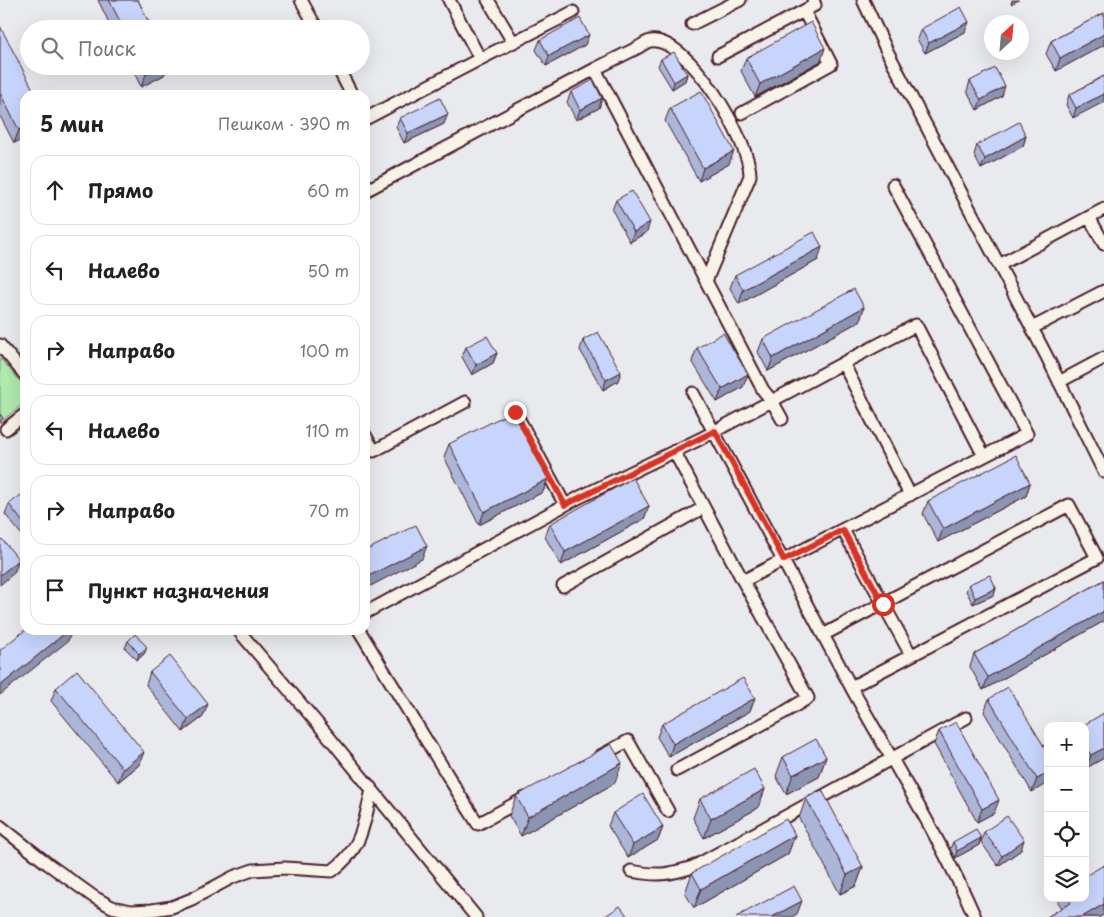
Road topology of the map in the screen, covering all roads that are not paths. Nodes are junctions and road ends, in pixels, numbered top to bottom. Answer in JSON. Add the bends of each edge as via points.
{"nodes":[{"id":1,"x":301,"y":0,"type":"edge"},
{"id":2,"x":449,"y":0,"type":"edge"},
{"id":3,"x":488,"y":0,"type":"edge"},
{"id":4,"x":740,"y":0,"type":"edge"},
{"id":5,"x":813,"y":0,"type":"edge"},
{"id":6,"x":863,"y":0,"type":"edge"},
{"id":7,"x":804,"y":11,"type":"junction"},
{"id":8,"x":573,"y":12,"type":"dead end"},
{"id":9,"x":312,"y":20,"type":"edge"},
{"id":10,"x":692,"y":24,"type":"dead end"},
{"id":11,"x":513,"y":42,"type":"junction"},
{"id":12,"x":718,"y":56,"type":"dead end"},
{"id":13,"x":480,"y":59,"type":"junction"},
{"id":14,"x":595,"y":69,"type":"junction"},
{"id":15,"x":342,"y":75,"type":"edge"},
{"id":16,"x":349,"y":90,"type":"edge"},
{"id":17,"x":742,"y":113,"type":"dead end"},
{"id":18,"x":370,"y":116,"type":"edge"},
{"id":19,"x":893,"y":185,"type":"dead end"},
{"id":20,"x":370,"y":187,"type":"edge"},
{"id":21,"x":1104,"y":209,"type":"edge"},
{"id":22,"x":1089,"y":217,"type":"junction"},
{"id":23,"x":1104,"y":244,"type":"edge"},
{"id":24,"x":999,"y":265,"type":"junction"},
{"id":25,"x":706,"y":281,"type":"junction"},
{"id":26,"x":1104,"y":291,"type":"edge"},
{"id":27,"x":1032,"y":328,"type":"junction"},
{"id":28,"x":0,"y":345,"type":"edge"},
{"id":29,"x":1104,"y":358,"type":"edge"},
{"id":30,"x":843,"y":363,"type":"junction"},
{"id":31,"x":20,"y":367,"type":"edge"},
{"id":32,"x":1059,"y":382,"type":"junction"},
{"id":33,"x":693,"y":392,"type":"dead end"},
{"id":34,"x":772,"y":401,"type":"junction"},
{"id":35,"x":465,"y":402,"type":"dead end"},
{"id":36,"x":515,"y":412,"type":"edge"},
{"id":37,"x":20,"y":418,"type":"edge"},
{"id":38,"x":782,"y":419,"type":"dead end"},
{"id":39,"x":6,"y":429,"type":"dead end"},
{"id":40,"x":715,"y":431,"type":"junction"},
{"id":41,"x":370,"y":444,"type":"edge"},
{"id":42,"x":674,"y":451,"type":"junction"},
{"id":43,"x":984,"y":456,"type":"junction"},
{"id":44,"x":1104,"y":472,"type":"edge"},
{"id":45,"x":910,"y":495,"type":"junction"},
{"id":46,"x":565,"y":505,"type":"junction"},
{"id":47,"x":703,"y":508,"type":"junction"},
{"id":48,"x":843,"y":530,"type":"junction"},
{"id":49,"x":784,"y":560,"type":"junction"},
{"id":50,"x":743,"y":581,"type":"junction"},
{"id":51,"x":563,"y":586,"type":"dead end"},
{"id":52,"x":883,"y":604,"type":"junction"},
{"id":53,"x":370,"y":610,"type":"edge"},
{"id":54,"x":242,"y":635,"type":"edge"},
{"id":55,"x":362,"y":635,"type":"edge"},
{"id":56,"x":823,"y":635,"type":"junction"},
{"id":57,"x":911,"y":655,"type":"junction"},
{"id":58,"x":851,"y":687,"type":"junction"},
{"id":59,"x":966,"y":718,"type":"dead end"},
{"id":60,"x":891,"y":760,"type":"junction"},
{"id":61,"x":586,"y":764,"type":"edge"},
{"id":62,"x":677,"y":770,"type":"dead end"},
{"id":63,"x":372,"y":790,"type":"junction"},
{"id":64,"x":536,"y":792,"type":"edge"},
{"id":65,"x":668,"y":812,"type":"dead end"},
{"id":66,"x":0,"y":826,"type":"edge"},
{"id":67,"x":631,"y":871,"type":"dead end"},
{"id":68,"x":476,"y":917,"type":"edge"},
{"id":69,"x":975,"y":917,"type":"edge"}],
"edges":[{"from":1,"to":9,"type":"street"},
{"from":2,"to":13,"type":"street"},
{"from":3,"to":11,"type":"street"},
{"from":4,"to":10,"type":"street"},
{"from":5,"to":7,"type":"street","via":[[815,5]]},
{"from":6,"to":24,"type":"street"},
{"from":7,"to":12,"type":"street"},
{"from":7,"to":17,"type":"street","via":[[831,64]]},
{"from":8,"to":11,"type":"street"},
{"from":11,"to":13,"type":"street"},
{"from":13,"to":18,"type":"street"},
{"from":14,"to":20,"type":"street"},
{"from":14,"to":25,"type":"street"},
{"from":14,"to":25,"type":"street","via":[[650,41],[662,42],[688,59],[715,94],[741,140],[750,176]]},
{"from":15,"to":16,"type":"street"},
{"from":19,"to":43,"type":"street","via":[[1027,434]]},
{"from":21,"to":22,"type":"street"},
{"from":22,"to":23,"type":"street"},
{"from":22,"to":24,"type":"street"},
{"from":24,"to":27,"type":"street"},
{"from":25,"to":34,"type":"street","via":[[763,390]]},
{"from":26,"to":27,"type":"street"},
{"from":27,"to":32,"type":"street"},
{"from":28,"to":31,"type":"street"},
{"from":29,"to":32,"type":"street"},
{"from":30,"to":34,"type":"street"},
{"from":30,"to":43,"type":"street","via":[[916,325]]},
{"from":30,"to":45,"type":"street"},
{"from":32,"to":44,"type":"street"},
{"from":33,"to":40,"type":"street"},
{"from":34,"to":38,"type":"street"},
{"from":34,"to":40,"type":"street"},
{"from":35,"to":41,"type":"street","via":[[374,451]]},
{"from":36,"to":46,"type":"street"},
{"from":37,"to":39,"type":"street"},
{"from":40,"to":42,"type":"street"},
{"from":40,"to":49,"type":"street"},
{"from":42,"to":46,"type":"street"},
{"from":42,"to":47,"type":"street"},
{"from":43,"to":45,"type":"street"},
{"from":45,"to":48,"type":"street"},
{"from":46,"to":53,"type":"street"},
{"from":47,"to":50,"type":"street"},
{"from":47,"to":51,"type":"street"},
{"from":48,"to":49,"type":"street"},
{"from":48,"to":52,"type":"street"},
{"from":49,"to":50,"type":"street"},
{"from":49,"to":56,"type":"street"},
{"from":50,"to":62,"type":"street","via":[[808,698]]},
{"from":52,"to":56,"type":"street"},
{"from":52,"to":57,"type":"street"},
{"from":52,"to":57,"type":"street","via":[[1069,505],[1097,558]]},
{"from":54,"to":63,"type":"street"},
{"from":55,"to":64,"type":"street","via":[[478,824]]},
{"from":56,"to":58,"type":"street"},
{"from":57,"to":58,"type":"street"},
{"from":58,"to":60,"type":"street"},
{"from":59,"to":60,"type":"street"},
{"from":60,"to":67,"type":"street","via":[[693,867],[671,874]]},
{"from":60,"to":69,"type":"street","via":[[950,864]]},
{"from":61,"to":65,"type":"street","via":[[628,741]]},
{"from":63,"to":66,"type":"street","via":[[358,844],[332,871],[252,870],[178,905],[152,910],[131,911],[112,907],[48,864]]},
{"from":63,"to":68,"type":"street"}]}
